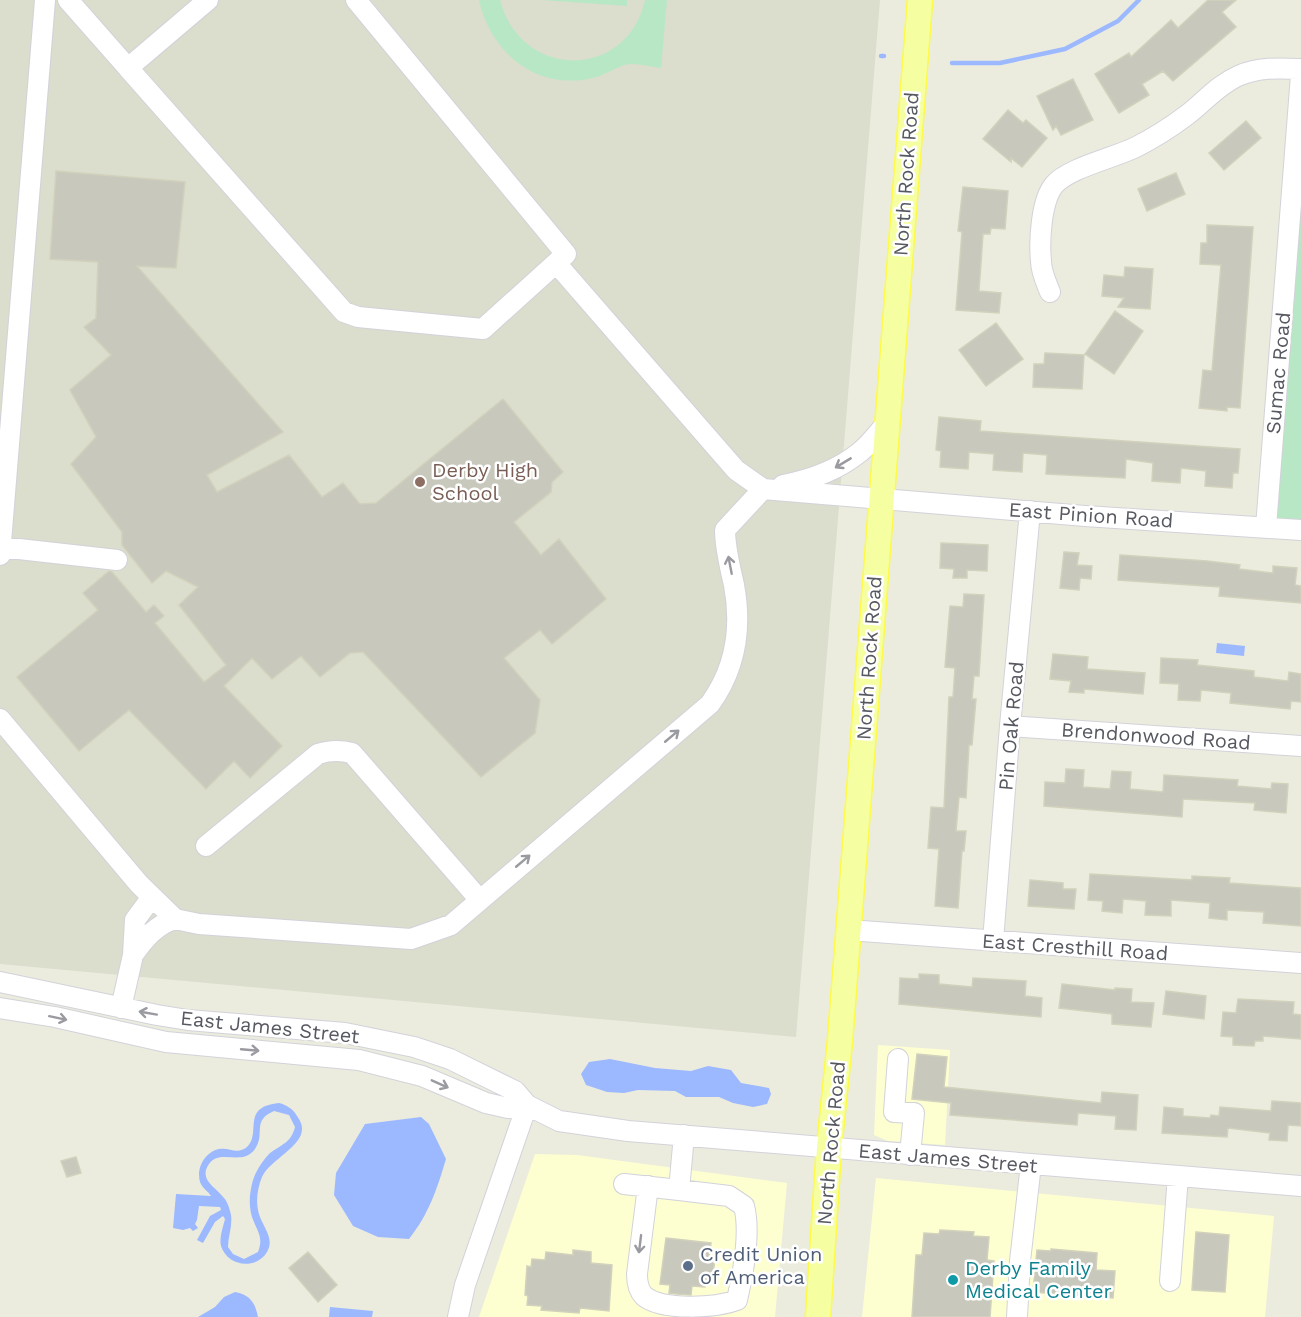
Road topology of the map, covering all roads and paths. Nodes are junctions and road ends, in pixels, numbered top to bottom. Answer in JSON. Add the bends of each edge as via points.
{"nodes":[{"id":1,"x":45,"y":0,"type":"edge"},
{"id":2,"x":68,"y":0,"type":"edge"},
{"id":3,"x":208,"y":0,"type":"edge"},
{"id":4,"x":356,"y":0,"type":"edge"},
{"id":5,"x":920,"y":0,"type":"edge"},
{"id":6,"x":128,"y":68,"type":"junction"},
{"id":7,"x":1301,"y":69,"type":"edge"},
{"id":8,"x":1301,"y":75,"type":"edge"},
{"id":9,"x":556,"y":263,"type":"junction"},
{"id":10,"x":1050,"y":292,"type":"dead end"},
{"id":11,"x":886,"y":424,"type":"junction"},
{"id":12,"x":763,"y":489,"type":"junction"},
{"id":13,"x":880,"y":500,"type":"junction"},
{"id":14,"x":1030,"y":511,"type":"junction"},
{"id":15,"x":1266,"y":527,"type":"junction"},
{"id":16,"x":1301,"y":530,"type":"edge"},
{"id":17,"x":1,"y":548,"type":"edge"},
{"id":18,"x":0,"y":555,"type":"edge"},
{"id":19,"x":117,"y":560,"type":"dead end"},
{"id":20,"x":0,"y":718,"type":"edge"},
{"id":21,"x":1010,"y":726,"type":"junction"},
{"id":22,"x":1301,"y":746,"type":"edge"},
{"id":23,"x":206,"y":846,"type":"dead end"},
{"id":24,"x":125,"y":867,"type":"junction"},
{"id":25,"x":152,"y":897,"type":"junction"},
{"id":26,"x":478,"y":899,"type":"junction"},
{"id":27,"x":176,"y":919,"type":"junction"},
{"id":28,"x":135,"y":921,"type":"junction"},
{"id":29,"x":848,"y":930,"type":"junction"},
{"id":30,"x":993,"y":941,"type":"junction"},
{"id":31,"x":133,"y":955,"type":"junction"},
{"id":32,"x":1301,"y":963,"type":"edge"},
{"id":33,"x":0,"y":982,"type":"edge"},
{"id":34,"x":0,"y":1008,"type":"edge"},
{"id":35,"x":121,"y":1008,"type":"junction"},
{"id":36,"x":898,"y":1059,"type":"dead end"},
{"id":37,"x":527,"y":1105,"type":"junction"},
{"id":38,"x":684,"y":1136,"type":"junction"},
{"id":39,"x":829,"y":1148,"type":"junction"},
{"id":40,"x":910,"y":1155,"type":"junction"},
{"id":41,"x":1031,"y":1164,"type":"junction"},
{"id":42,"x":1178,"y":1176,"type":"junction"},
{"id":43,"x":624,"y":1184,"type":"dead end"},
{"id":44,"x":648,"y":1186,"type":"junction"},
{"id":45,"x":1301,"y":1186,"type":"edge"},
{"id":46,"x":679,"y":1190,"type":"junction"},
{"id":47,"x":1170,"y":1281,"type":"dead end"},
{"id":48,"x":458,"y":1317,"type":"edge"},
{"id":49,"x":818,"y":1317,"type":"edge"},
{"id":50,"x":1017,"y":1317,"type":"edge"}],
"edges":[{"from":1,"to":17,"type":"street"},
{"from":2,"to":6,"type":"street"},
{"from":3,"to":6,"type":"street"},
{"from":4,"to":9,"type":"street","via":[[566,254]]},
{"from":5,"to":11,"type":"main road","name":"North Rock Road"},
{"from":6,"to":9,"type":"street","via":[[344,312],[358,317],[483,329]]},
{"from":7,"to":10,"type":"street","via":[[1259,69],[1239,76],[1154,137],[1065,175],[1053,186],[1043,211],[1040,260]]},
{"from":8,"to":15,"type":"street","name":"Sumac Road"},
{"from":9,"to":12,"type":"street","via":[[736,470]]},
{"from":11,"to":12,"type":"street","one_way":true,"via":[[860,452],[826,472],[801,482]]},
{"from":11,"to":13,"type":"main road","name":"North Rock Road"},
{"from":12,"to":13,"type":"street","name":"East Pinion Road"},
{"from":26,"to":12,"type":"street","one_way":true,"via":[[710,704],[728,676],[738,618],[725,530]]},
{"from":13,"to":14,"type":"street","name":"East Pinion Road"},
{"from":13,"to":29,"type":"main road","name":"North Rock Road"},
{"from":14,"to":15,"type":"street","name":"East Pinion Road"},
{"from":14,"to":21,"type":"street","name":"Pin Oak Road"},
{"from":15,"to":16,"type":"street","name":"East Pinion Road"},
{"from":17,"to":18,"type":"street"},
{"from":17,"to":19,"type":"street"},
{"from":20,"to":24,"type":"street"},
{"from":21,"to":22,"type":"street","name":"Brendonwood Road"},
{"from":21,"to":30,"type":"street","name":"Pin Oak Road"},
{"from":23,"to":26,"type":"street","via":[[318,754],[342,750],[352,753]]},
{"from":24,"to":25,"type":"street"},
{"from":24,"to":28,"type":"street"},
{"from":25,"to":27,"type":"street"},
{"from":25,"to":28,"type":"street"},
{"from":26,"to":27,"type":"street","via":[[451,925],[411,939],[199,924]]},
{"from":27,"to":31,"type":"street","via":[[163,923],[145,938]]},
{"from":28,"to":31,"type":"street"},
{"from":29,"to":30,"type":"street","name":"East Cresthill Road"},
{"from":29,"to":39,"type":"main road","name":"North Rock Road"},
{"from":30,"to":32,"type":"street","name":"East Cresthill Road"},
{"from":31,"to":35,"type":"street"},
{"from":33,"to":35,"type":"street","name":"East James Street"},
{"from":34,"to":37,"type":"street","name":"East James Street","one_way":true,"via":[[166,1042],[359,1060],[422,1076],[486,1103],[508,1108]]},
{"from":37,"to":35,"type":"street","name":"East James Street","one_way":true,"via":[[514,1091],[450,1059],[414,1047],[345,1033],[188,1020]]},
{"from":36,"to":40,"type":"street","via":[[894,1112],[914,1113]]},
{"from":37,"to":38,"type":"street","name":"East James Street","via":[[559,1121]]},
{"from":37,"to":48,"type":"street","via":[[465,1285]]},
{"from":38,"to":39,"type":"street","name":"East James Street"},
{"from":38,"to":46,"type":"street"},
{"from":39,"to":40,"type":"street","name":"East James Street"},
{"from":39,"to":49,"type":"main road","name":"North Rock Road"},
{"from":40,"to":41,"type":"street","name":"East James Street"},
{"from":41,"to":42,"type":"street","name":"East James Street"},
{"from":41,"to":50,"type":"street"},
{"from":42,"to":45,"type":"street","name":"East James Street"},
{"from":42,"to":47,"type":"street"},
{"from":43,"to":44,"type":"street"},
{"from":44,"to":46,"type":"street"},
{"from":44,"to":46,"type":"street","one_way":true,"via":[[637,1274],[642,1294],[652,1301],[690,1306],[725,1305],[736,1300],[748,1220],[744,1206],[729,1196]]}]}
